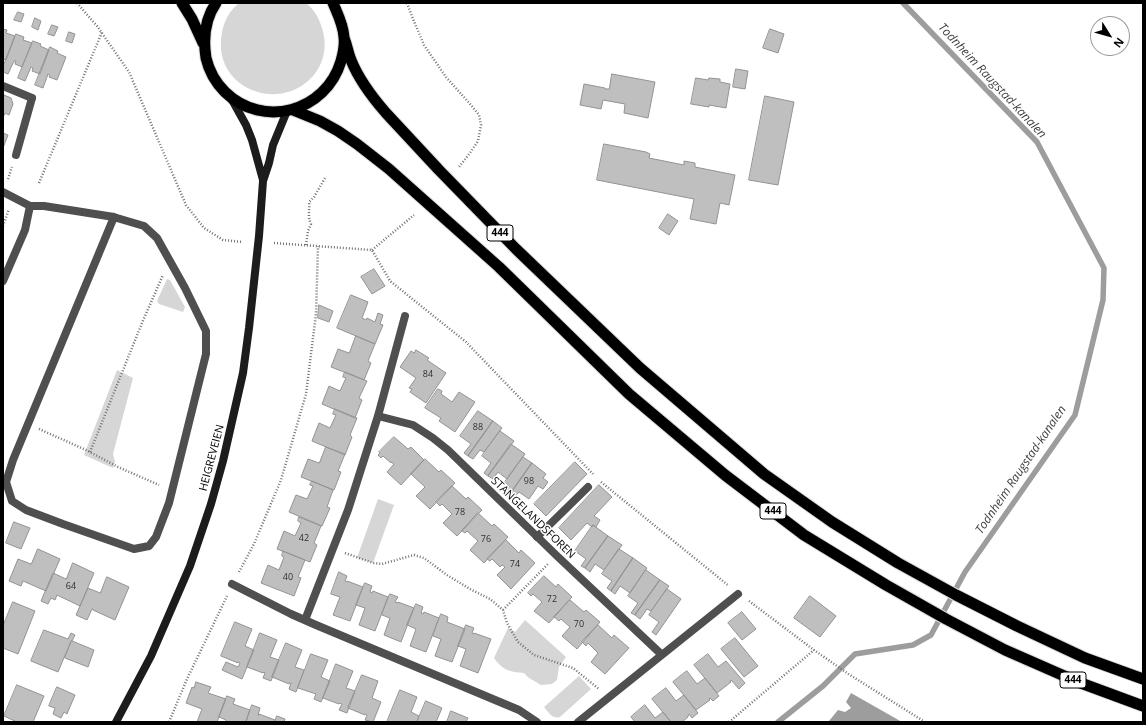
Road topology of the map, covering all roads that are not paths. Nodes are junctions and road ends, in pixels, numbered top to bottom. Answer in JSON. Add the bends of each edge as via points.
{"nodes":[{"id":1,"x":182,"y":3,"type":"edge"},
{"id":2,"x":216,"y":3,"type":"edge"},
{"id":3,"x":333,"y":3,"type":"edge"},
{"id":4,"x":344,"y":38,"type":"junction"},
{"id":5,"x":204,"y":45,"type":"junction"},
{"id":6,"x":3,"y":86,"type":"edge"},
{"id":7,"x":231,"y":98,"type":"junction"},
{"id":8,"x":290,"y":111,"type":"junction"},
{"id":9,"x":16,"y":155,"type":"dead end"},
{"id":10,"x":263,"y":181,"type":"junction"},
{"id":11,"x":3,"y":192,"type":"edge"},
{"id":12,"x":30,"y":206,"type":"junction"},
{"id":13,"x":114,"y":217,"type":"junction"},
{"id":14,"x":3,"y":281,"type":"edge"},
{"id":15,"x":405,"y":316,"type":"dead end"},
{"id":16,"x":378,"y":416,"type":"junction"},
{"id":17,"x":588,"y":487,"type":"dead end"},
{"id":18,"x":538,"y":537,"type":"junction"},
{"id":19,"x":232,"y":584,"type":"road end"},
{"id":20,"x":738,"y":594,"type":"road end"},
{"id":21,"x":305,"y":620,"type":"junction"},
{"id":22,"x":661,"y":654,"type":"junction"},
{"id":23,"x":1143,"y":679,"type":"edge"},
{"id":24,"x":1143,"y":706,"type":"edge"},
{"id":25,"x":116,"y":722,"type":"edge"},
{"id":26,"x":536,"y":722,"type":"edge"},
{"id":27,"x":578,"y":722,"type":"edge"}],
"edges":[{"from":1,"to":5,"type":"highway","number":"444"},
{"from":2,"to":5,"type":"highway","number":"444","via":[[206,27]]},
{"from":3,"to":4,"type":"highway","number":"444","via":[[341,19]]},
{"from":4,"to":8,"type":"highway","number":"444","via":[[339,69],[331,83],[308,104]]},
{"from":4,"to":23,"type":"highway","number":"444","via":[[357,73],[373,97],[444,176],[640,368],[764,474],[898,564],[1085,658]]},
{"from":5,"to":7,"type":"highway","number":"444","via":[[212,76]]},
{"from":6,"to":9,"type":"street","via":[[32,98]]},
{"from":7,"to":8,"type":"highway","number":"444","via":[[258,110]]},
{"from":7,"to":10,"type":"main road","name":"HEIGREVEIEN","via":[[252,140]]},
{"from":8,"to":10,"type":"main road","name":"HEIGREVEIEN","via":[[273,145]]},
{"from":8,"to":24,"type":"highway","number":"444","via":[[320,121],[338,131],[389,169],[499,267],[629,394],[725,476],[804,535],[886,585],[1005,650],[1078,682]]},
{"from":10,"to":25,"type":"main road","name":"HEIGREVEIEN","via":[[242,379],[223,461],[211,504],[184,579],[151,656]]},
{"from":11,"to":12,"type":"street"},
{"from":12,"to":13,"type":"street"},
{"from":12,"to":14,"type":"street","via":[[25,230]]},
{"from":13,"to":13,"type":"street","via":[[144,226],[157,238],[206,331],[206,354],[169,503],[156,537],[149,546],[134,549],[26,510],[12,501],[6,482]]},
{"from":15,"to":16,"type":"street"},
{"from":16,"to":18,"type":"street","name":"STANGELANDSFOREN","via":[[413,425],[433,438]]},
{"from":16,"to":21,"type":"street","via":[[348,510]]},
{"from":17,"to":18,"type":"street"},
{"from":18,"to":22,"type":"street","name":"STANGELANDSFOREN"},
{"from":19,"to":21,"type":"street"},
{"from":20,"to":22,"type":"street"},
{"from":21,"to":26,"type":"street","via":[[519,710]]},
{"from":22,"to":27,"type":"street"}]}
